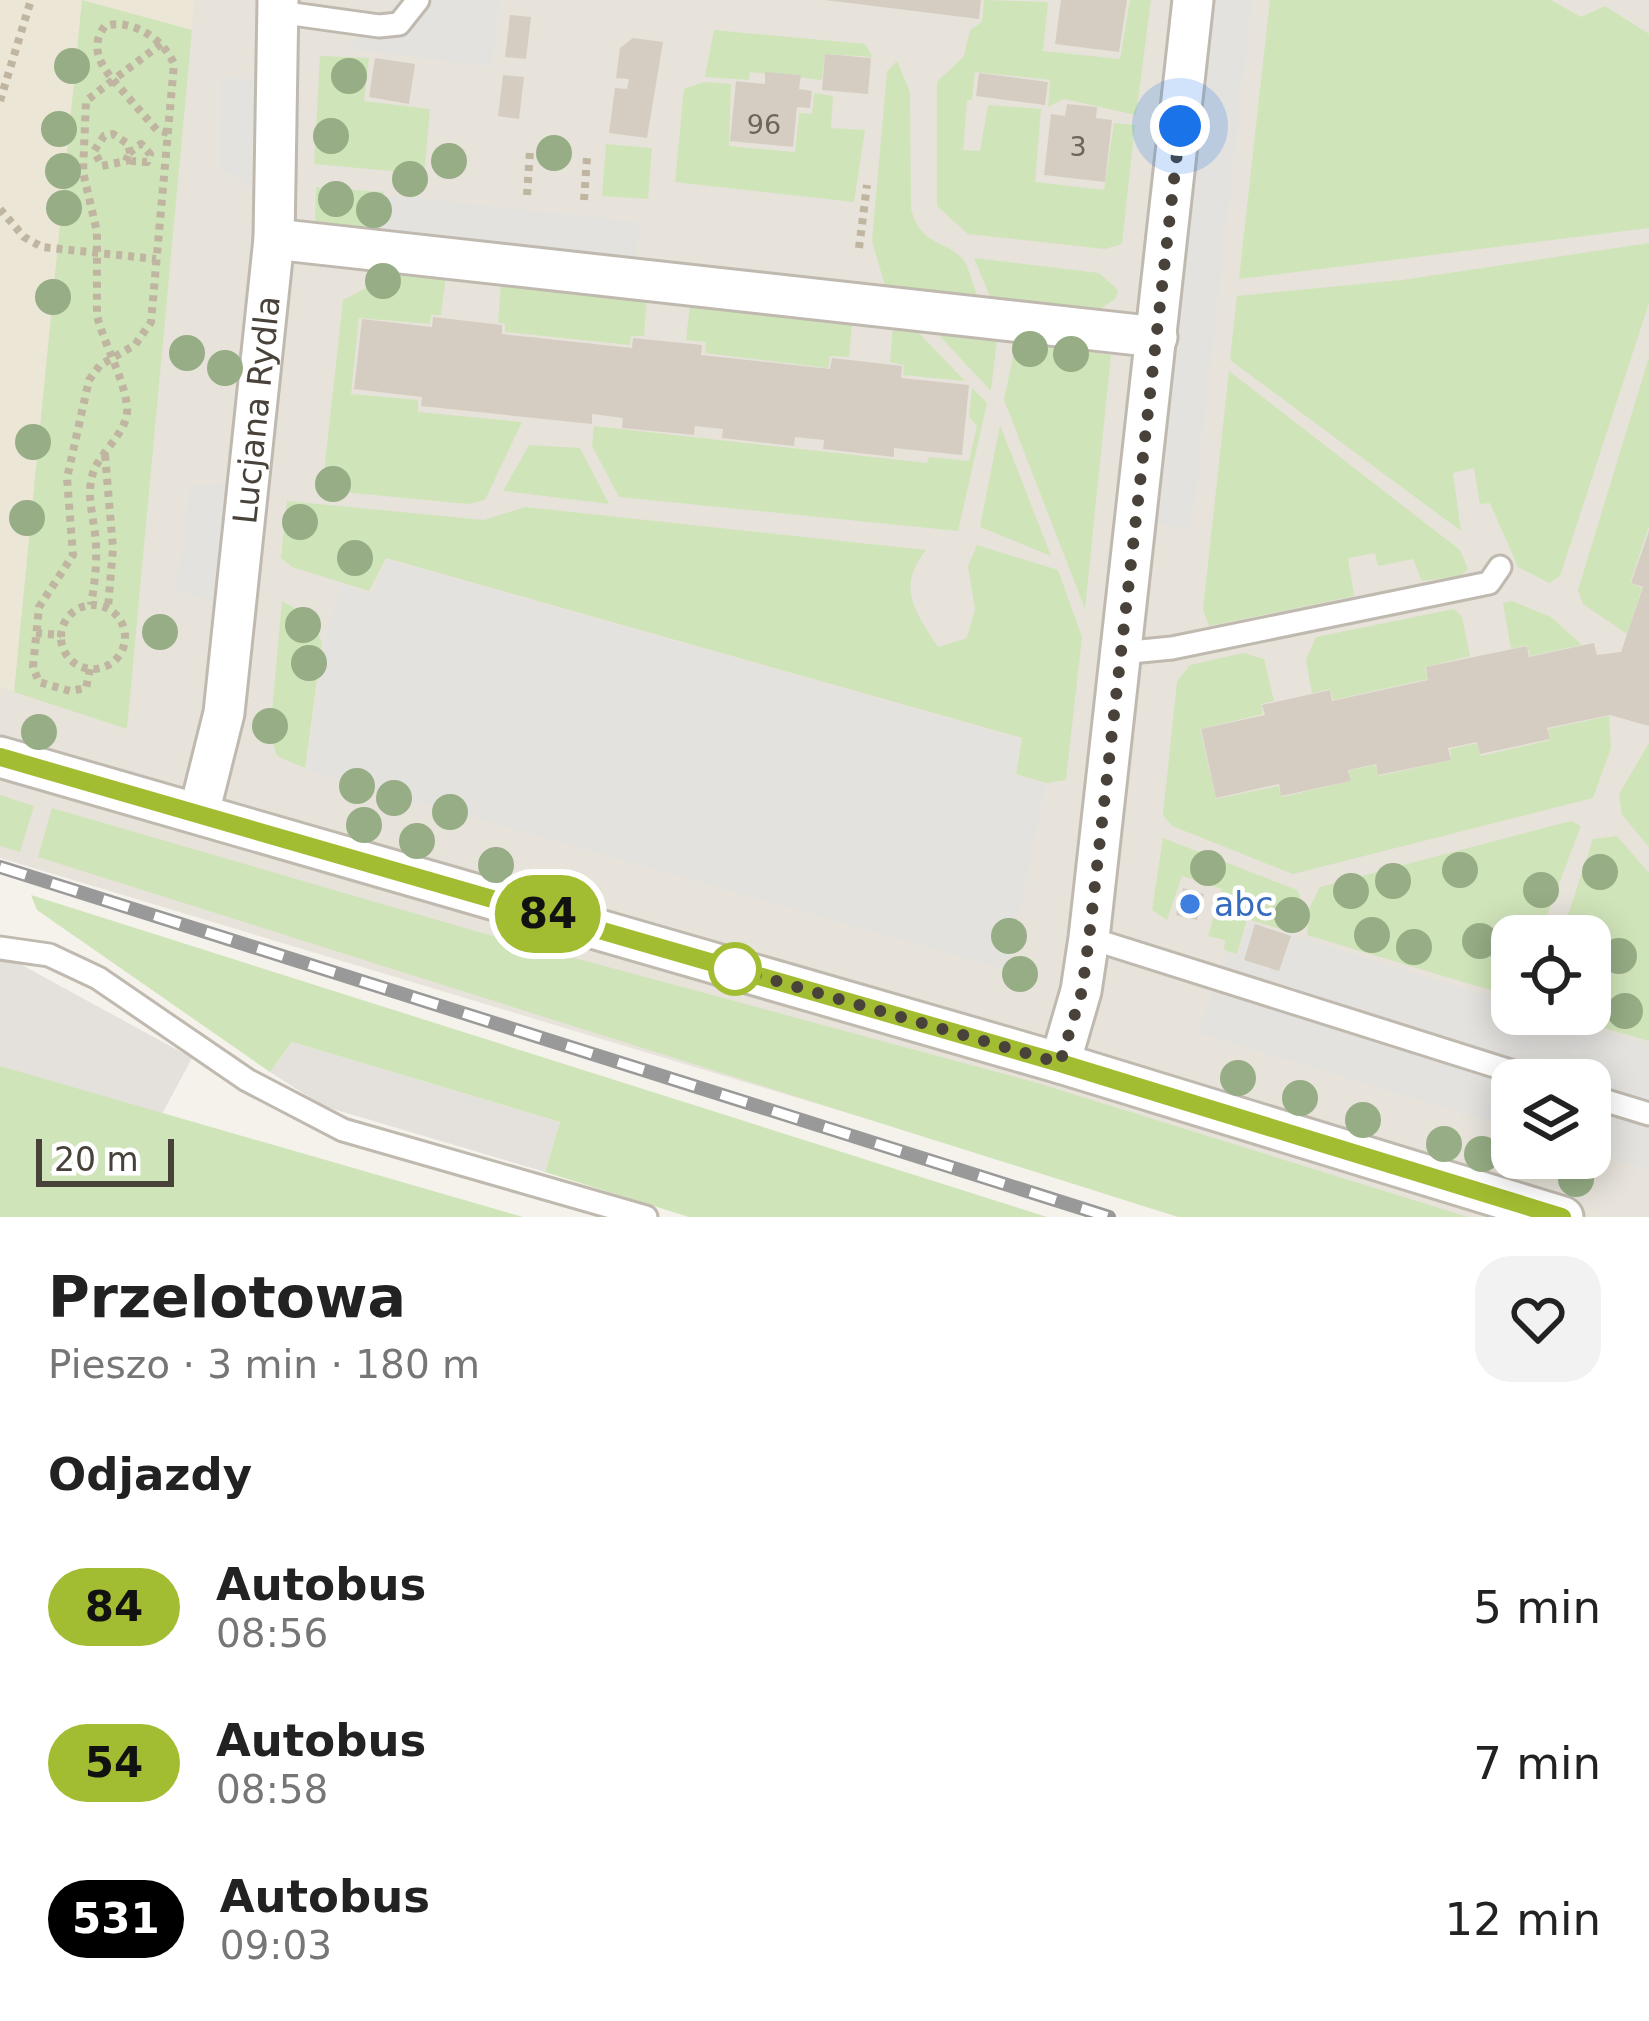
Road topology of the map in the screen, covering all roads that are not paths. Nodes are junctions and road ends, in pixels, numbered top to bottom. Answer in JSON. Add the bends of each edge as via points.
{"nodes":[{"id":1,"x":418,"y":0,"type":"edge"},
{"id":2,"x":1193,"y":0,"type":"edge"},
{"id":3,"x":278,"y":6,"type":"edge"},
{"id":4,"x":274,"y":239,"type":"junction"},
{"id":5,"x":1157,"y":337,"type":"junction"},
{"id":6,"x":1500,"y":567,"type":"dead end"},
{"id":7,"x":1120,"y":652,"type":"junction"},
{"id":8,"x":0,"y":758,"type":"edge"},
{"id":9,"x":199,"y":813,"type":"junction"},
{"id":10,"x":1089,"y":938,"type":"junction"},
{"id":11,"x":0,"y":948,"type":"edge"},
{"id":12,"x":1060,"y":1063,"type":"junction"},
{"id":13,"x":1491,"y":1065,"type":"edge"},
{"id":14,"x":1611,"y":1102,"type":"edge"},
{"id":15,"x":1649,"y":1114,"type":"edge"},
{"id":16,"x":646,"y":1217,"type":"edge"},
{"id":17,"x":1563,"y":1217,"type":"edge"}],
"edges":[{"from":1,"to":3,"type":"lane","via":[[399,24],[379,26]]},
{"from":2,"to":5,"type":"street"},
{"from":3,"to":4,"type":"street","name":"Lucjana Rydla"},
{"from":4,"to":5,"type":"street"},
{"from":4,"to":9,"type":"street","name":"Lucjana Rydla","via":[[224,713]]},
{"from":5,"to":7,"type":"street"},
{"from":6,"to":7,"type":"lane","via":[[1489,583]]},
{"from":7,"to":10,"type":"street"},
{"from":8,"to":9,"type":"street"},
{"from":9,"to":12,"type":"street"},
{"from":10,"to":12,"type":"street"},
{"from":10,"to":13,"type":"lane"},
{"from":11,"to":16,"type":"lane","via":[[49,955],[98,978],[247,1080],[343,1130]]},
{"from":12,"to":17,"type":"street"},
{"from":14,"to":15,"type":"lane"}]}
